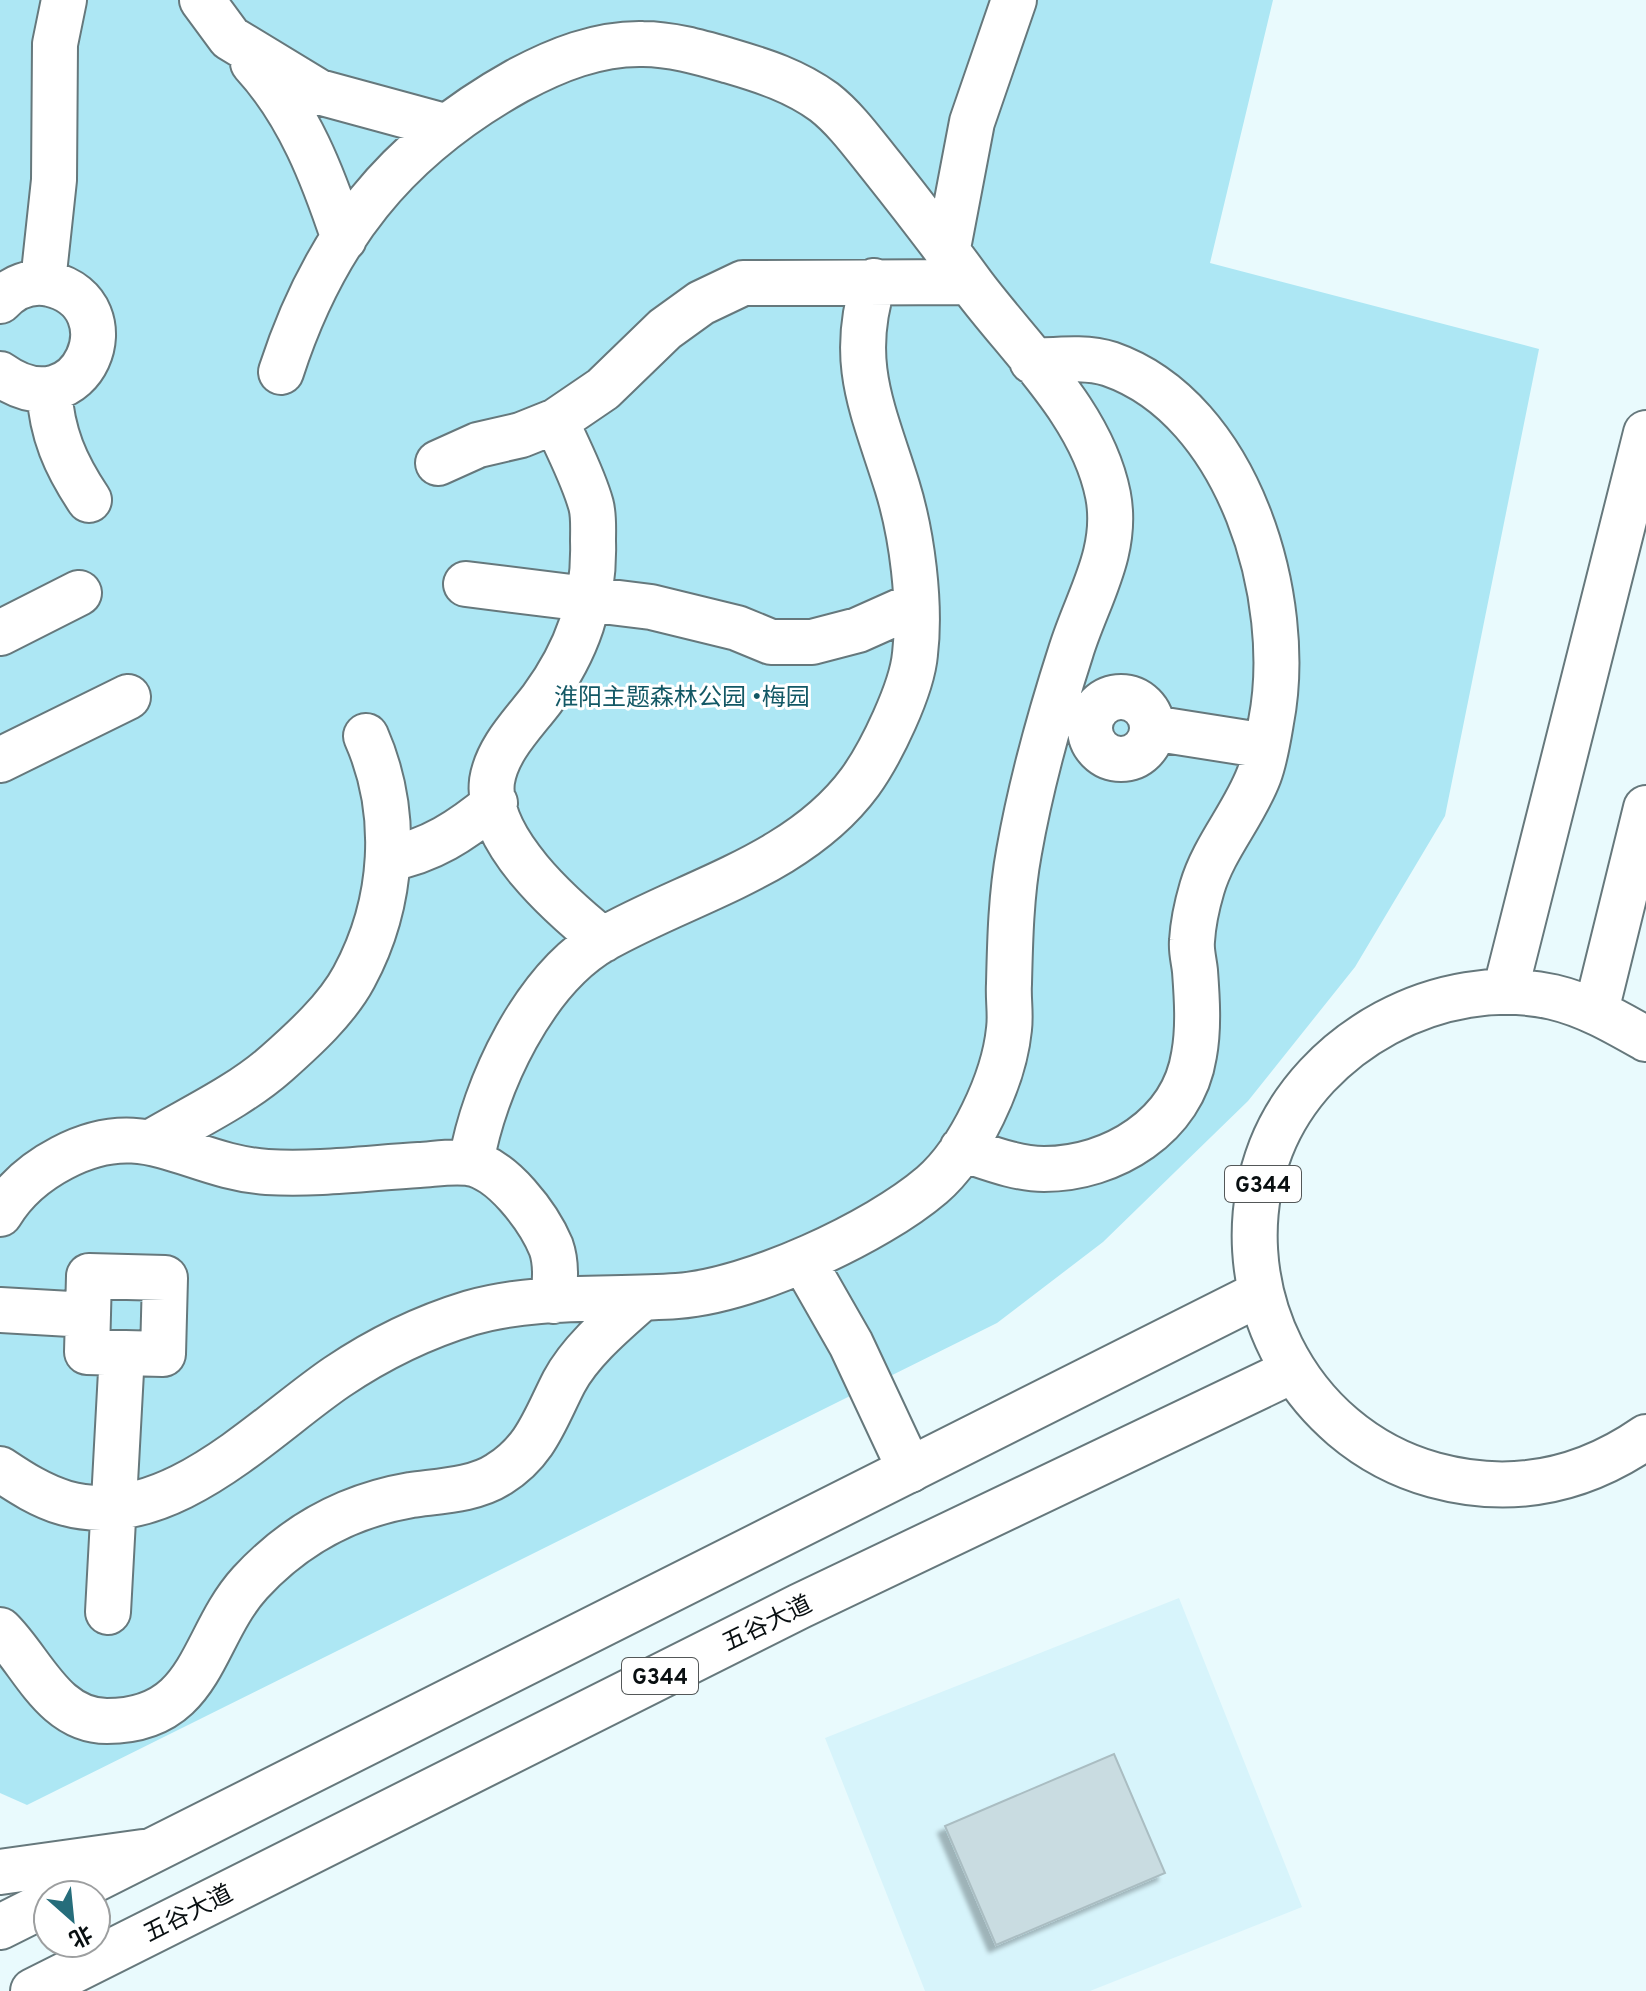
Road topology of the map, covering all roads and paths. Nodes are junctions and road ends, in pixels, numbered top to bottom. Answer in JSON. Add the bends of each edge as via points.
{"nodes":[{"id":1,"x":64,"y":0,"type":"edge"},
{"id":2,"x":202,"y":0,"type":"edge"},
{"id":3,"x":1014,"y":0,"type":"edge"},
{"id":4,"x":230,"y":38,"type":"junction"},
{"id":5,"x":444,"y":126,"type":"junction"},
{"id":6,"x":344,"y":239,"type":"junction"},
{"id":7,"x":959,"y":265,"type":"junction"},
{"id":8,"x":874,"y":281,"type":"junction"},
{"id":9,"x":43,"y":282,"type":"junction"},
{"id":10,"x":0,"y":301,"type":"edge"},
{"id":11,"x":1032,"y":361,"type":"junction"},
{"id":12,"x":281,"y":372,"type":"dead end"},
{"id":13,"x":15,"y":385,"type":"edge"},
{"id":14,"x":556,"y":421,"type":"junction"},
{"id":15,"x":1646,"y":433,"type":"edge"},
{"id":16,"x":438,"y":463,"type":"dead end"},
{"id":17,"x":89,"y":500,"type":"dead end"},
{"id":18,"x":466,"y":584,"type":"dead end"},
{"id":19,"x":79,"y":593,"type":"dead end"},
{"id":20,"x":589,"y":601,"type":"junction"},
{"id":21,"x":914,"y":605,"type":"junction"},
{"id":22,"x":0,"y":633,"type":"edge"},
{"id":23,"x":128,"y":697,"type":"dead end"},
{"id":24,"x":1072,"y":718,"type":"junction"},
{"id":25,"x":366,"y":736,"type":"dead end"},
{"id":26,"x":1266,"y":746,"type":"junction"},
{"id":27,"x":0,"y":760,"type":"edge"},
{"id":28,"x":495,"y":803,"type":"junction"},
{"id":29,"x":1646,"y":808,"type":"edge"},
{"id":30,"x":388,"y":859,"type":"junction"},
{"id":31,"x":603,"y":940,"type":"junction"},
{"id":32,"x":1505,"y":992,"type":"junction"},
{"id":33,"x":1596,"y":1011,"type":"junction"},
{"id":34,"x":1646,"y":1039,"type":"edge"},
{"id":35,"x":153,"y":1141,"type":"junction"},
{"id":36,"x":962,"y":1149,"type":"junction"},
{"id":37,"x":471,"y":1163,"type":"junction"},
{"id":38,"x":0,"y":1214,"type":"edge"},
{"id":39,"x":803,"y":1260,"type":"junction"},
{"id":40,"x":1259,"y":1294,"type":"junction"},
{"id":41,"x":642,"y":1298,"type":"junction"},
{"id":42,"x":553,"y":1301,"type":"junction"},
{"id":43,"x":0,"y":1310,"type":"edge"},
{"id":44,"x":88,"y":1315,"type":"junction"},
{"id":45,"x":122,"y":1353,"type":"junction"},
{"id":46,"x":1292,"y":1371,"type":"junction"},
{"id":47,"x":1646,"y":1437,"type":"edge"},
{"id":48,"x":0,"y":1469,"type":"edge"},
{"id":49,"x":910,"y":1470,"type":"junction"},
{"id":50,"x":115,"y":1507,"type":"junction"},
{"id":51,"x":108,"y":1612,"type":"dead end"},
{"id":52,"x":0,"y":1630,"type":"edge"},
{"id":53,"x":153,"y":1850,"type":"junction"},
{"id":54,"x":0,"y":1872,"type":"edge"},
{"id":55,"x":96,"y":1879,"type":"edge"},
{"id":56,"x":32,"y":1911,"type":"edge"},
{"id":57,"x":0,"y":1927,"type":"edge"},
{"id":58,"x":33,"y":1991,"type":"edge"}],
"edges":[{"from":1,"to":9,"type":"main road","via":[[55,44],[54,180]]},
{"from":2,"to":4,"type":"main road"},
{"from":3,"to":7,"type":"main road","via":[[972,122]]},
{"from":4,"to":5,"type":"main road","via":[[319,92]]},
{"from":4,"to":6,"type":"main road","via":[[293,116]]},
{"from":5,"to":6,"type":"main road","via":[[390,173]]},
{"from":5,"to":7,"type":"main road","via":[[546,65],[603,46],[648,43],[698,52],[785,78],[827,104]]},
{"from":6,"to":12,"type":"main road","via":[[296,326]]},
{"from":7,"to":8,"type":"main road"},
{"from":7,"to":11,"type":"main road"},
{"from":8,"to":14,"type":"main road","via":[[743,283],[701,303],[665,329],[603,389]]},
{"from":8,"to":21,"type":"main road","via":[[862,318],[862,358],[867,394],[907,530],[915,569]]},
{"from":9,"to":10,"type":"main road","via":[[25,285]]},
{"from":9,"to":13,"type":"main road","via":[[75,296],[93,325],[94,343],[79,373]]},
{"from":11,"to":24,"type":"main road","via":[[1096,451],[1109,499],[1107,550],[1072,646]]},
{"from":11,"to":26,"type":"main road","via":[[1109,364],[1148,385],[1190,418],[1225,462],[1246,505],[1266,572],[1275,640]]},
{"from":13,"to":17,"type":"main road","via":[[54,435]]},
{"from":14,"to":16,"type":"main road"},
{"from":14,"to":20,"type":"main road","via":[[592,508]]},
{"from":15,"to":32,"type":"main road"},
{"from":18,"to":20,"type":"main road"},
{"from":19,"to":22,"type":"main road"},
{"from":20,"to":21,"type":"main road","via":[[698,617],[771,642],[812,642],[858,630]]},
{"from":20,"to":28,"type":"main road","via":[[579,639],[562,672],[507,743],[492,781]]},
{"from":21,"to":31,"type":"main road","via":[[916,655],[903,697],[860,781],[829,814],[731,881]]},
{"from":23,"to":27,"type":"main road"},
{"from":24,"to":26,"type":"main road","via":[[1093,713],[1108,699],[1129,698],[1146,709],[1152,728]]},
{"from":24,"to":36,"type":"main road","via":[[1019,853],[1009,1033],[993,1088]]},
{"from":25,"to":30,"type":"main road","via":[[386,802]]},
{"from":26,"to":36,"type":"main road","via":[[1259,775],[1207,869],[1196,908],[1191,944],[1194,1057],[1183,1092],[1162,1123],[1093,1162],[1043,1169]]},
{"from":28,"to":30,"type":"main road","via":[[439,843]]},
{"from":28,"to":31,"type":"main road","via":[[512,847],[557,902]]},
{"from":29,"to":33,"type":"main road"},
{"from":30,"to":35,"type":"main road","via":[[384,894],[354,978],[325,1015],[275,1065]]},
{"from":31,"to":37,"type":"main road","via":[[573,963],[514,1040],[483,1112]]},
{"from":32,"to":33,"type":"main road","number":"G344","via":[[1552,997]]},
{"from":32,"to":40,"type":"main road","number":"G344","via":[[1431,1003],[1364,1034],[1309,1084],[1271,1148],[1254,1220]]},
{"from":33,"to":34,"type":"main road","number":"G344"},
{"from":35,"to":37,"type":"main road","via":[[200,1158],[265,1171]]},
{"from":35,"to":38,"type":"main road","via":[[116,1138],[86,1145],[31,1177]]},
{"from":36,"to":39,"type":"main road","via":[[935,1183]]},
{"from":37,"to":42,"type":"main road","via":[[507,1185],[538,1223],[554,1259]]},
{"from":39,"to":41,"type":"main road","via":[[732,1286]]},
{"from":39,"to":49,"type":"main road","via":[[851,1344]]},
{"from":40,"to":46,"type":"main road","number":"G344"},
{"from":40,"to":49,"type":"main road"},
{"from":41,"to":42,"type":"main road"},
{"from":41,"to":52,"type":"main road","via":[[589,1349],[565,1381],[533,1446],[497,1475],[460,1488],[385,1499],[342,1513],[301,1537],[248,1585],[191,1683],[172,1701],[137,1717],[105,1721],[80,1714],[49,1693]]},
{"from":42,"to":50,"type":"main road","via":[[493,1307],[443,1321],[341,1374],[201,1476],[148,1501]]},
{"from":43,"to":44,"type":"main road"},
{"from":44,"to":45,"type":"main road","via":[[87,1352]]},
{"from":44,"to":45,"type":"main road","via":[[89,1276],[165,1278],[163,1354]]},
{"from":45,"to":50,"type":"main road"},
{"from":46,"to":47,"type":"main road","number":"G344","via":[[1339,1427],[1400,1466],[1471,1485],[1543,1483],[1612,1460]]},
{"from":46,"to":58,"type":"main road","name":"五谷大道","number":"G344","via":[[800,1606]]},
{"from":48,"to":50,"type":"main road","via":[[30,1489],[70,1505]]},
{"from":49,"to":53,"type":"main road"},
{"from":50,"to":51,"type":"main road"},
{"from":53,"to":54,"type":"main road"},
{"from":53,"to":55,"type":"main road"},
{"from":56,"to":57,"type":"main road"}]}
